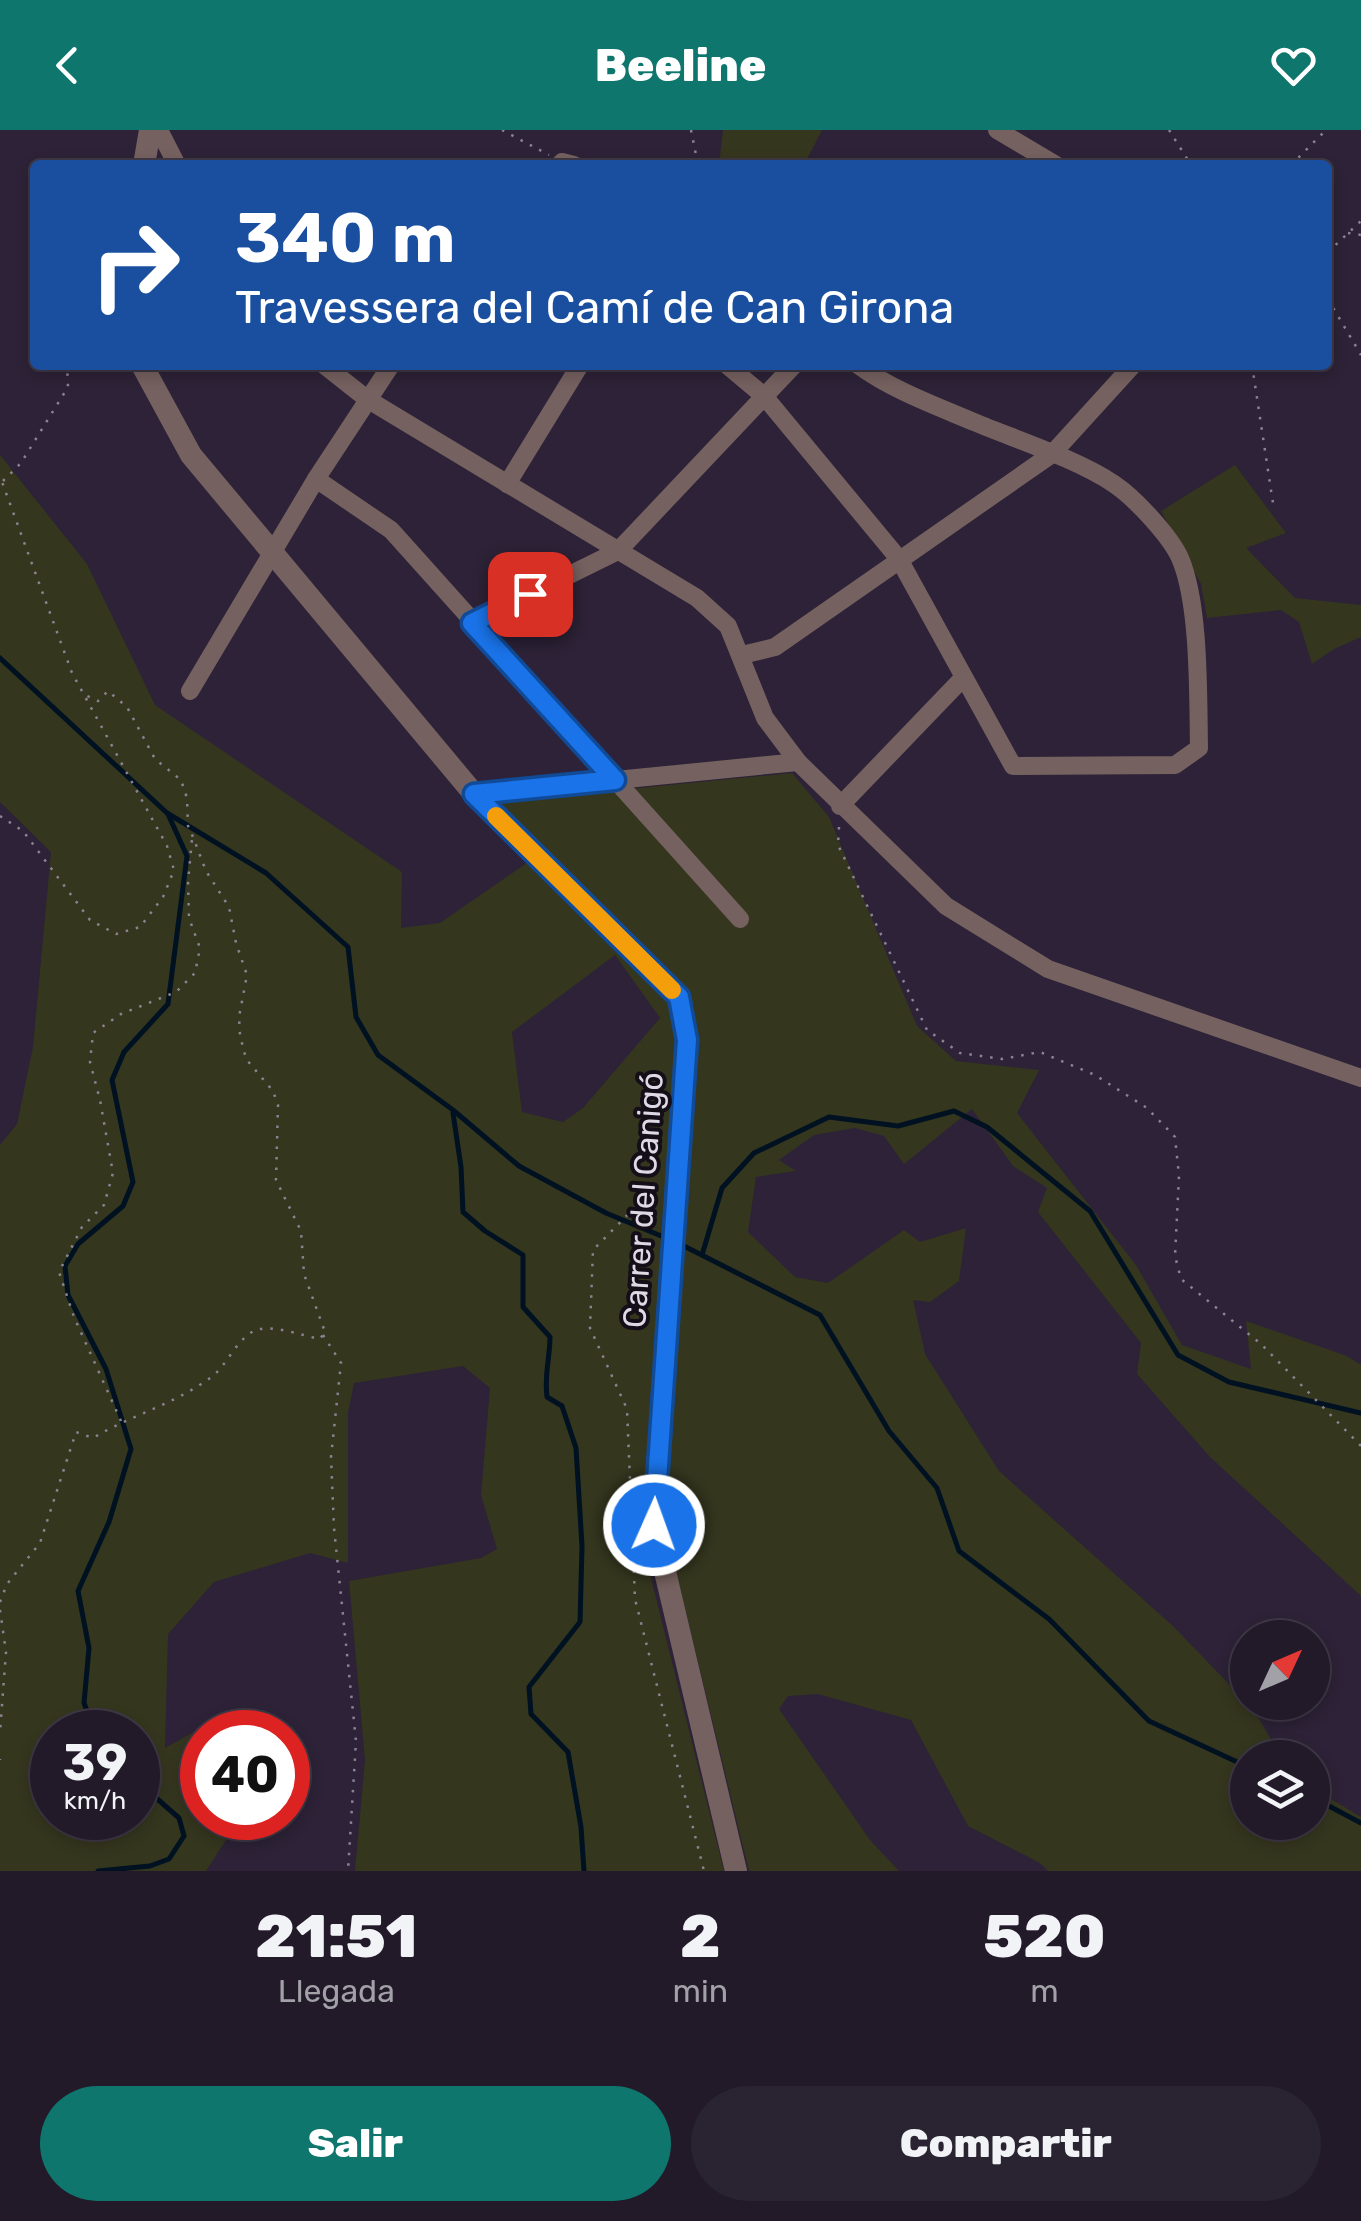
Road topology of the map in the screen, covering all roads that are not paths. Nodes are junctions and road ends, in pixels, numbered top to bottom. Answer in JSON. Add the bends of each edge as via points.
{"nodes":[{"id":1,"x":150,"y":130,"type":"edge"},
{"id":2,"x":159,"y":130,"type":"edge"},
{"id":3,"x":997,"y":130,"type":"edge"},
{"id":4,"x":145,"y":160,"type":"edge"},
{"id":5,"x":174,"y":160,"type":"edge"},
{"id":6,"x":1048,"y":160,"type":"edge"},
{"id":7,"x":145,"y":370,"type":"edge"},
{"id":8,"x":330,"y":370,"type":"edge"},
{"id":9,"x":387,"y":370,"type":"edge"},
{"id":10,"x":577,"y":370,"type":"edge"},
{"id":11,"x":734,"y":370,"type":"edge"},
{"id":12,"x":789,"y":370,"type":"edge"},
{"id":13,"x":867,"y":370,"type":"edge"},
{"id":14,"x":1129,"y":370,"type":"edge"},
{"id":15,"x":764,"y":396,"type":"junction"},
{"id":16,"x":367,"y":400,"type":"junction"},
{"id":17,"x":1052,"y":454,"type":"junction"},
{"id":18,"x":316,"y":479,"type":"junction"},
{"id":19,"x":507,"y":484,"type":"junction"},
{"id":20,"x":618,"y":551,"type":"junction"},
{"id":21,"x":272,"y":552,"type":"junction"},
{"id":22,"x":899,"y":559,"type":"junction"},
{"id":23,"x":472,"y":623,"type":"junction"},
{"id":24,"x":742,"y":655,"type":"junction"},
{"id":25,"x":962,"y":678,"type":"junction"},
{"id":26,"x":190,"y":691,"type":"dead end"},
{"id":27,"x":798,"y":762,"type":"junction"},
{"id":28,"x":615,"y":780,"type":"junction"},
{"id":29,"x":474,"y":794,"type":"junction"},
{"id":30,"x":840,"y":806,"type":"junction"},
{"id":31,"x":740,"y":918,"type":"dead end"},
{"id":32,"x":1361,"y":1078,"type":"edge"},
{"id":33,"x":736,"y":1871,"type":"edge"}],
"edges":[{"from":1,"to":4,"type":"street"},
{"from":2,"to":5,"type":"street"},
{"from":3,"to":6,"type":"street"},
{"from":7,"to":21,"type":"street","name":"Carrer del Canigó","via":[[191,455]]},
{"from":8,"to":16,"type":"street"},
{"from":9,"to":16,"type":"street"},
{"from":10,"to":19,"type":"street"},
{"from":11,"to":15,"type":"street"},
{"from":12,"to":15,"type":"street"},
{"from":13,"to":17,"type":"street"},
{"from":14,"to":17,"type":"street"},
{"from":15,"to":20,"type":"street"},
{"from":15,"to":22,"type":"street"},
{"from":16,"to":18,"type":"street"},
{"from":16,"to":19,"type":"street"},
{"from":17,"to":22,"type":"street"},
{"from":17,"to":25,"type":"street","via":[[1115,484],[1180,556],[1197,663],[1199,748],[1175,765],[1013,766]]},
{"from":18,"to":21,"type":"street"},
{"from":18,"to":23,"type":"street","via":[[391,530]]},
{"from":19,"to":20,"type":"street"},
{"from":20,"to":23,"type":"street"},
{"from":20,"to":24,"type":"street","via":[[697,598],[728,626]]},
{"from":21,"to":26,"type":"street"},
{"from":21,"to":29,"type":"street","name":"Carrer del Canigó"},
{"from":22,"to":24,"type":"street","via":[[775,647]]},
{"from":22,"to":25,"type":"street"},
{"from":23,"to":28,"type":"street"},
{"from":24,"to":27,"type":"street","via":[[765,718]]},
{"from":25,"to":30,"type":"street"},
{"from":27,"to":28,"type":"street"},
{"from":27,"to":30,"type":"street"},
{"from":28,"to":29,"type":"street"},
{"from":28,"to":31,"type":"street"},
{"from":29,"to":33,"type":"street","name":"Carrer del Canigó","via":[[679,997],[687,1040],[654,1525]]},
{"from":30,"to":32,"type":"street","via":[[946,906],[1048,969]]}]}
